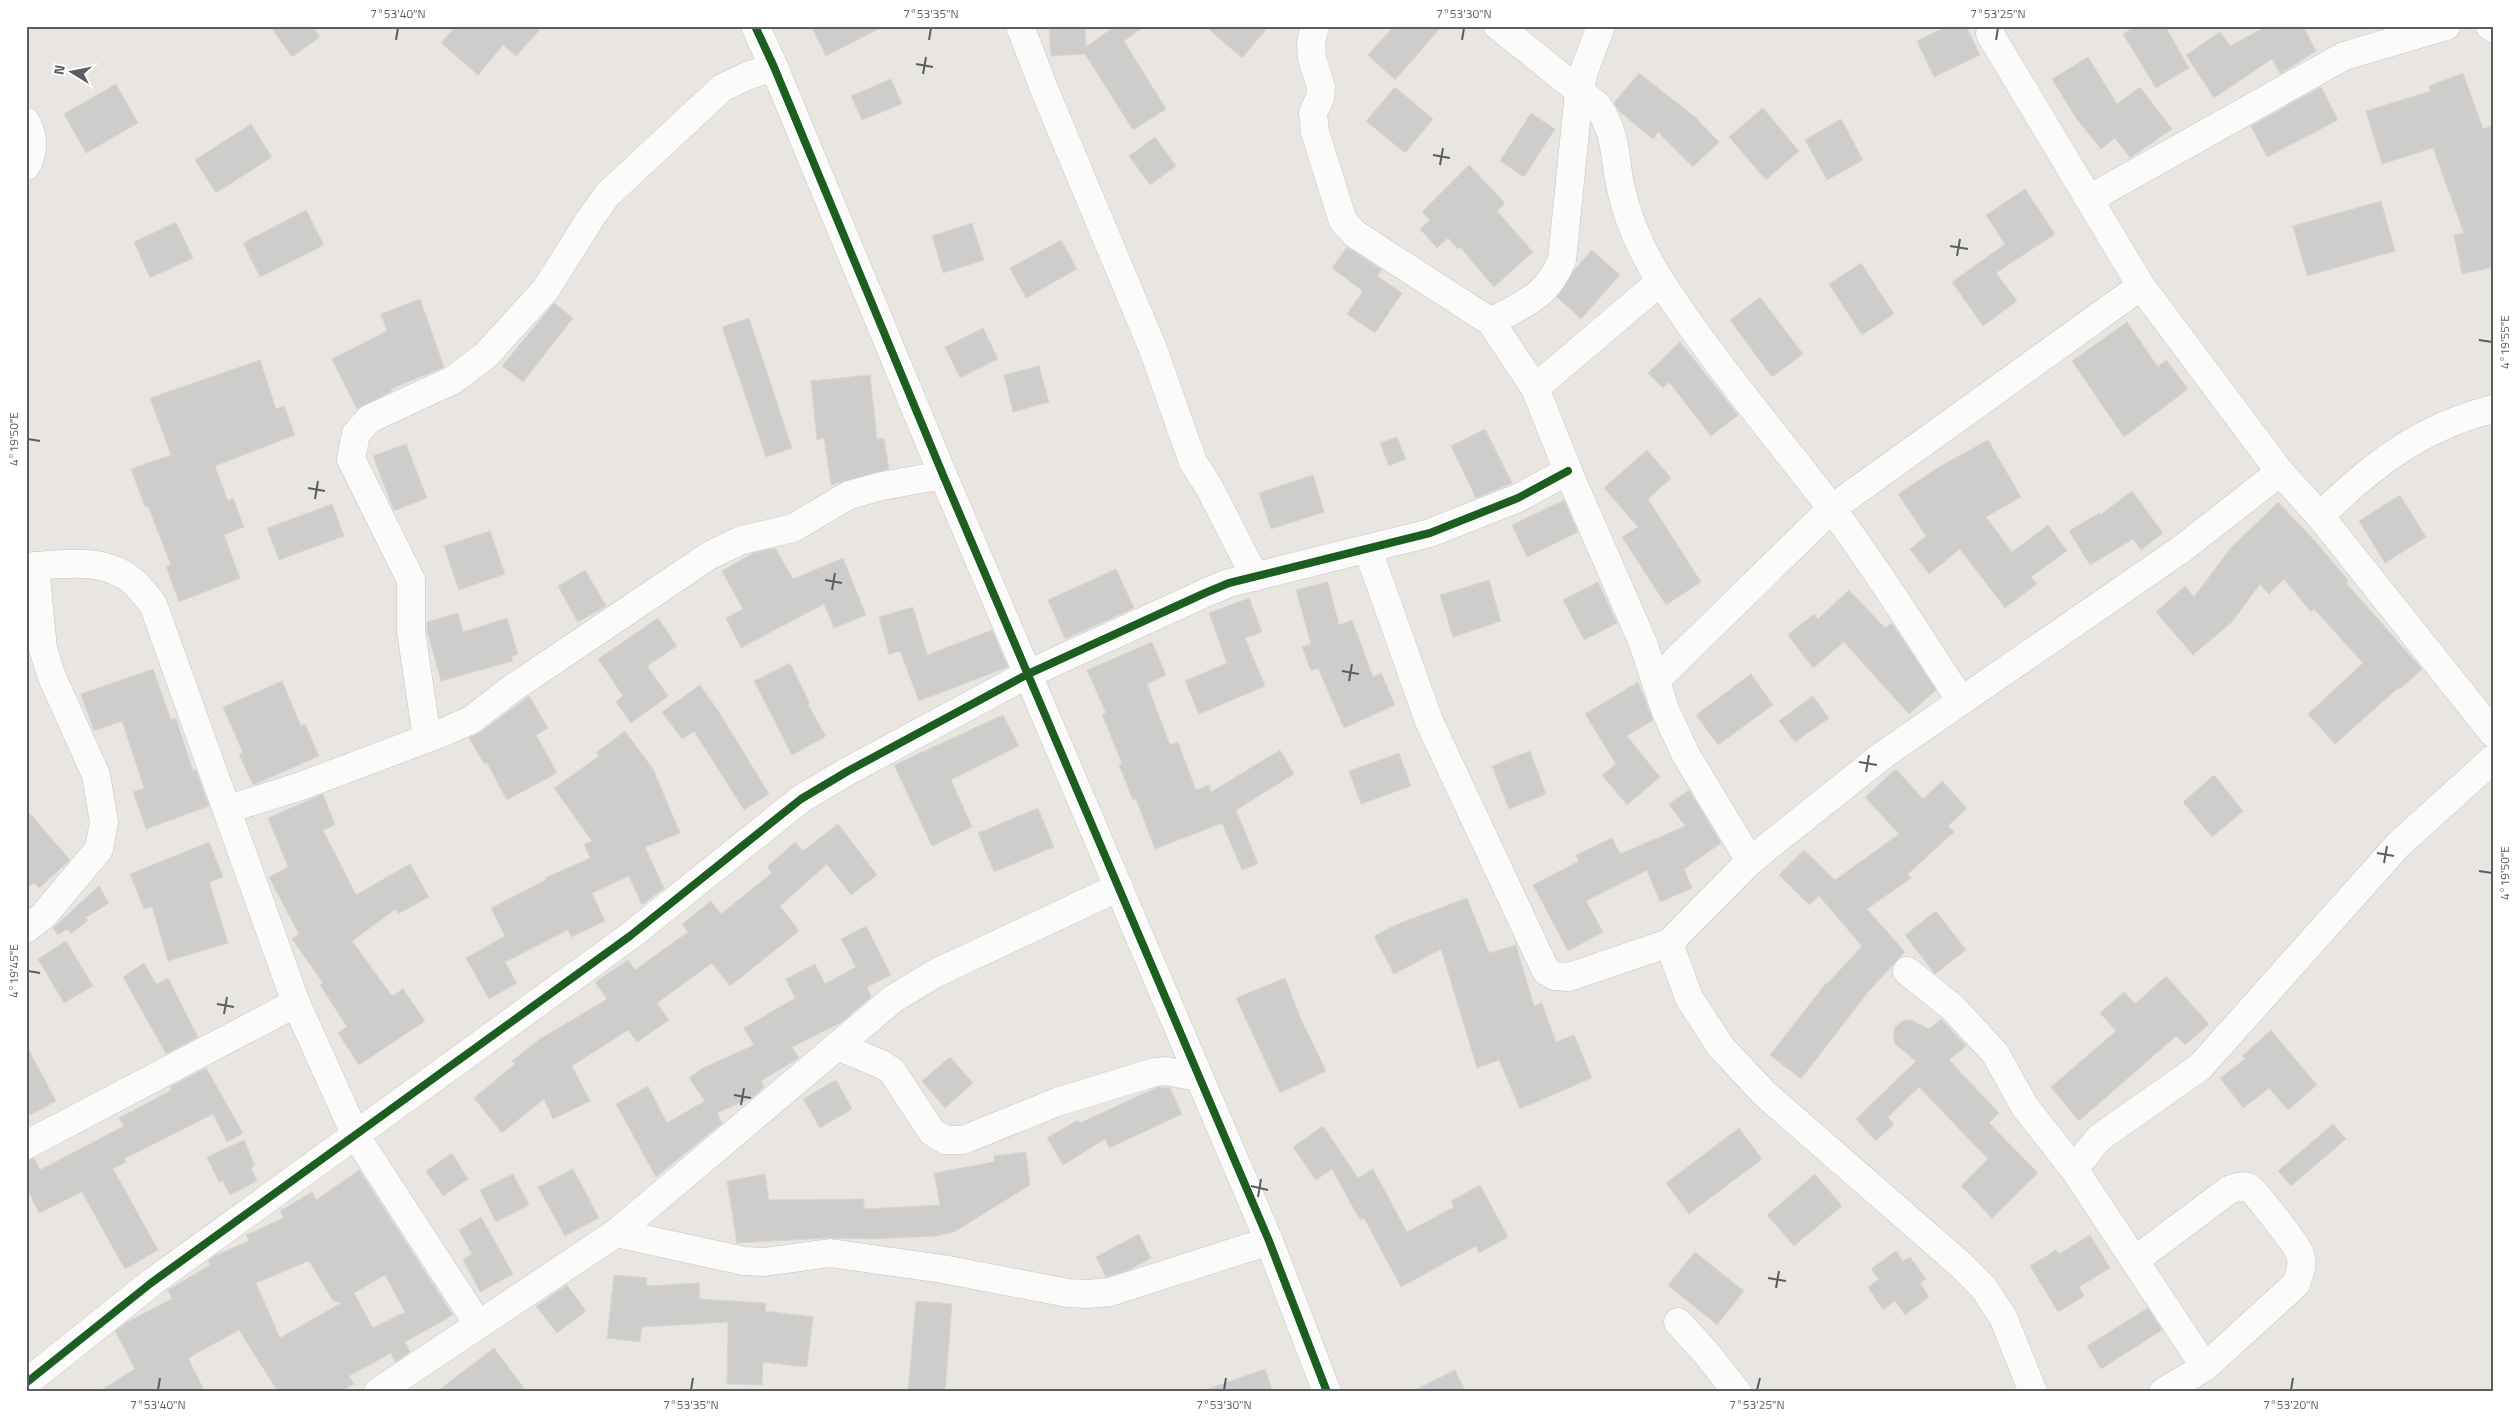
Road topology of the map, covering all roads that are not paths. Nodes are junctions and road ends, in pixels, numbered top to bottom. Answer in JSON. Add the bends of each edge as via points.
{"nodes":[{"id":1,"x":755,"y":26,"type":"edge"},
{"id":2,"x":1020,"y":26,"type":"edge"},
{"id":3,"x":1315,"y":26,"type":"edge"},
{"id":4,"x":1498,"y":26,"type":"edge"},
{"id":5,"x":1601,"y":26,"type":"edge"},
{"id":6,"x":2446,"y":26,"type":"edge"},
{"id":7,"x":1990,"y":34,"type":"dead end"},
{"id":8,"x":774,"y":67,"type":"junction"},
{"id":9,"x":1579,"y":92,"type":"junction"},
{"id":10,"x":26,"y":122,"type":"edge"},
{"id":11,"x":26,"y":166,"type":"edge"},
{"id":12,"x":2089,"y":199,"type":"junction"},
{"id":13,"x":1661,"y":281,"type":"junction"},
{"id":14,"x":2141,"y":286,"type":"junction"},
{"id":15,"x":1491,"y":322,"type":"junction"},
{"id":16,"x":1535,"y":388,"type":"junction"},
{"id":17,"x":2493,"y":409,"type":"edge"},
{"id":18,"x":1568,"y":471,"type":"junction"},
{"id":19,"x":2280,"y":472,"type":"junction"},
{"id":20,"x":943,"y":475,"type":"junction"},
{"id":21,"x":1831,"y":509,"type":"junction"},
{"id":22,"x":2320,"y":516,"type":"junction"},
{"id":23,"x":1368,"y":550,"type":"junction"},
{"id":24,"x":31,"y":567,"type":"edge"},
{"id":25,"x":1255,"y":577,"type":"junction"},
{"id":26,"x":1028,"y":674,"type":"junction"},
{"id":27,"x":1656,"y":680,"type":"junction"},
{"id":28,"x":1961,"y":701,"type":"junction"},
{"id":29,"x":2493,"y":733,"type":"edge"},
{"id":30,"x":427,"y":738,"type":"junction"},
{"id":31,"x":2493,"y":759,"type":"edge"},
{"id":32,"x":228,"y":809,"type":"junction"},
{"id":33,"x":1750,"y":861,"type":"junction"},
{"id":34,"x":1118,"y":887,"type":"junction"},
{"id":35,"x":26,"y":930,"type":"edge"},
{"id":36,"x":1668,"y":942,"type":"junction"},
{"id":37,"x":1906,"y":971,"type":"dead end"},
{"id":38,"x":296,"y":1003,"type":"junction"},
{"id":39,"x":837,"y":1046,"type":"junction"},
{"id":40,"x":1198,"y":1077,"type":"junction"},
{"id":41,"x":356,"y":1136,"type":"junction"},
{"id":42,"x":26,"y":1145,"type":"edge"},
{"id":43,"x":2074,"y":1170,"type":"junction"},
{"id":44,"x":616,"y":1233,"type":"junction"},
{"id":45,"x":1269,"y":1241,"type":"junction"},
{"id":46,"x":2135,"y":1260,"type":"junction"},
{"id":47,"x":1678,"y":1322,"type":"dead end"},
{"id":48,"x":478,"y":1324,"type":"junction"},
{"id":49,"x":2204,"y":1367,"type":"junction"},
{"id":50,"x":26,"y":1383,"type":"edge"},
{"id":51,"x":378,"y":1392,"type":"edge"},
{"id":52,"x":1327,"y":1392,"type":"edge"},
{"id":53,"x":1737,"y":1392,"type":"edge"},
{"id":54,"x":2033,"y":1392,"type":"edge"},
{"id":55,"x":2163,"y":1392,"type":"edge"}],
"edges":[{"from":1,"to":8,"type":"street"},
{"from":2,"to":25,"type":"street","via":[[1153,350],[1193,462]]},
{"from":3,"to":15,"type":"street","via":[[1312,58],[1322,87],[1313,114],[1315,132],[1343,221],[1355,234]]},
{"from":4,"to":9,"type":"street"},
{"from":5,"to":9,"type":"street"},
{"from":6,"to":12,"type":"street","via":[[2344,56]]},
{"from":7,"to":12,"type":"street"},
{"from":8,"to":20,"type":"street"},
{"from":8,"to":30,"type":"street","via":[[722,88],[607,195],[546,289],[486,356],[453,380],[369,419],[356,434],[351,459],[411,580],[411,631]]},
{"from":9,"to":13,"type":"street","via":[[1598,106],[1607,120],[1630,223]]},
{"from":9,"to":15,"type":"street","via":[[1562,260],[1543,292]]},
{"from":10,"to":11,"type":"street","via":[[33,145]]},
{"from":12,"to":14,"type":"street"},
{"from":13,"to":16,"type":"street"},
{"from":13,"to":21,"type":"street"},
{"from":14,"to":19,"type":"street"},
{"from":14,"to":21,"type":"street"},
{"from":15,"to":16,"type":"street"},
{"from":16,"to":18,"type":"street"},
{"from":17,"to":22,"type":"street","via":[[2462,417],[2390,454],[2357,479]]},
{"from":18,"to":23,"type":"street","via":[[1518,498],[1461,522]]},
{"from":18,"to":27,"type":"street"},
{"from":19,"to":22,"type":"street"},
{"from":19,"to":28,"type":"street","via":[[2183,548]]},
{"from":20,"to":26,"type":"street"},
{"from":20,"to":30,"type":"street","via":[[850,494],[792,528],[742,540],[710,555],[510,690],[471,720]]},
{"from":21,"to":27,"type":"street"},
{"from":21,"to":28,"type":"street","via":[[1881,577]]},
{"from":22,"to":29,"type":"street"},
{"from":23,"to":25,"type":"street"},
{"from":23,"to":36,"type":"street","via":[[1429,721],[1546,971],[1555,976],[1569,977]]},
{"from":24,"to":32,"type":"street","via":[[72,562],[115,571],[134,582],[152,604]]},
{"from":24,"to":35,"type":"street","via":[[43,649],[52,677],[96,775],[104,822],[99,849],[44,915]]},
{"from":25,"to":26,"type":"street","via":[[1205,593]]},
{"from":26,"to":34,"type":"street"},
{"from":26,"to":41,"type":"street","via":[[801,799],[630,936]]},
{"from":27,"to":33,"type":"street","via":[[1666,712],[1686,755]]},
{"from":28,"to":33,"type":"street","via":[[1883,754]]},
{"from":30,"to":32,"type":"street","via":[[301,786]]},
{"from":31,"to":43,"type":"street","via":[[2399,844],[2200,1067],[2099,1138]]},
{"from":32,"to":38,"type":"street"},
{"from":33,"to":36,"type":"street"},
{"from":34,"to":39,"type":"street","via":[[934,974],[893,999]]},
{"from":34,"to":40,"type":"street"},
{"from":36,"to":54,"type":"street","via":[[1689,998],[1721,1047],[1765,1094],[1983,1287],[2003,1317]]},
{"from":37,"to":43,"type":"street","via":[[1954,1008],[1995,1053],[2026,1106]]},
{"from":38,"to":41,"type":"street"},
{"from":38,"to":42,"type":"street"},
{"from":39,"to":40,"type":"street","via":[[892,1071],[932,1132],[946,1140],[963,1140],[1057,1102],[1155,1072]]},
{"from":39,"to":44,"type":"street"},
{"from":40,"to":45,"type":"street"},
{"from":41,"to":48,"type":"street"},
{"from":41,"to":50,"type":"street","via":[[151,1283]]},
{"from":43,"to":46,"type":"street"},
{"from":44,"to":45,"type":"street","via":[[744,1261],[764,1262],[830,1253],[1088,1294],[1110,1292]]},
{"from":44,"to":48,"type":"street"},
{"from":45,"to":52,"type":"street"},
{"from":46,"to":49,"type":"street"},
{"from":46,"to":49,"type":"street","via":[[2229,1190],[2242,1186],[2249,1188],[2300,1254],[2302,1268],[2296,1284]]},
{"from":47,"to":53,"type":"street"},
{"from":48,"to":51,"type":"street"},
{"from":49,"to":55,"type":"street"}]}
